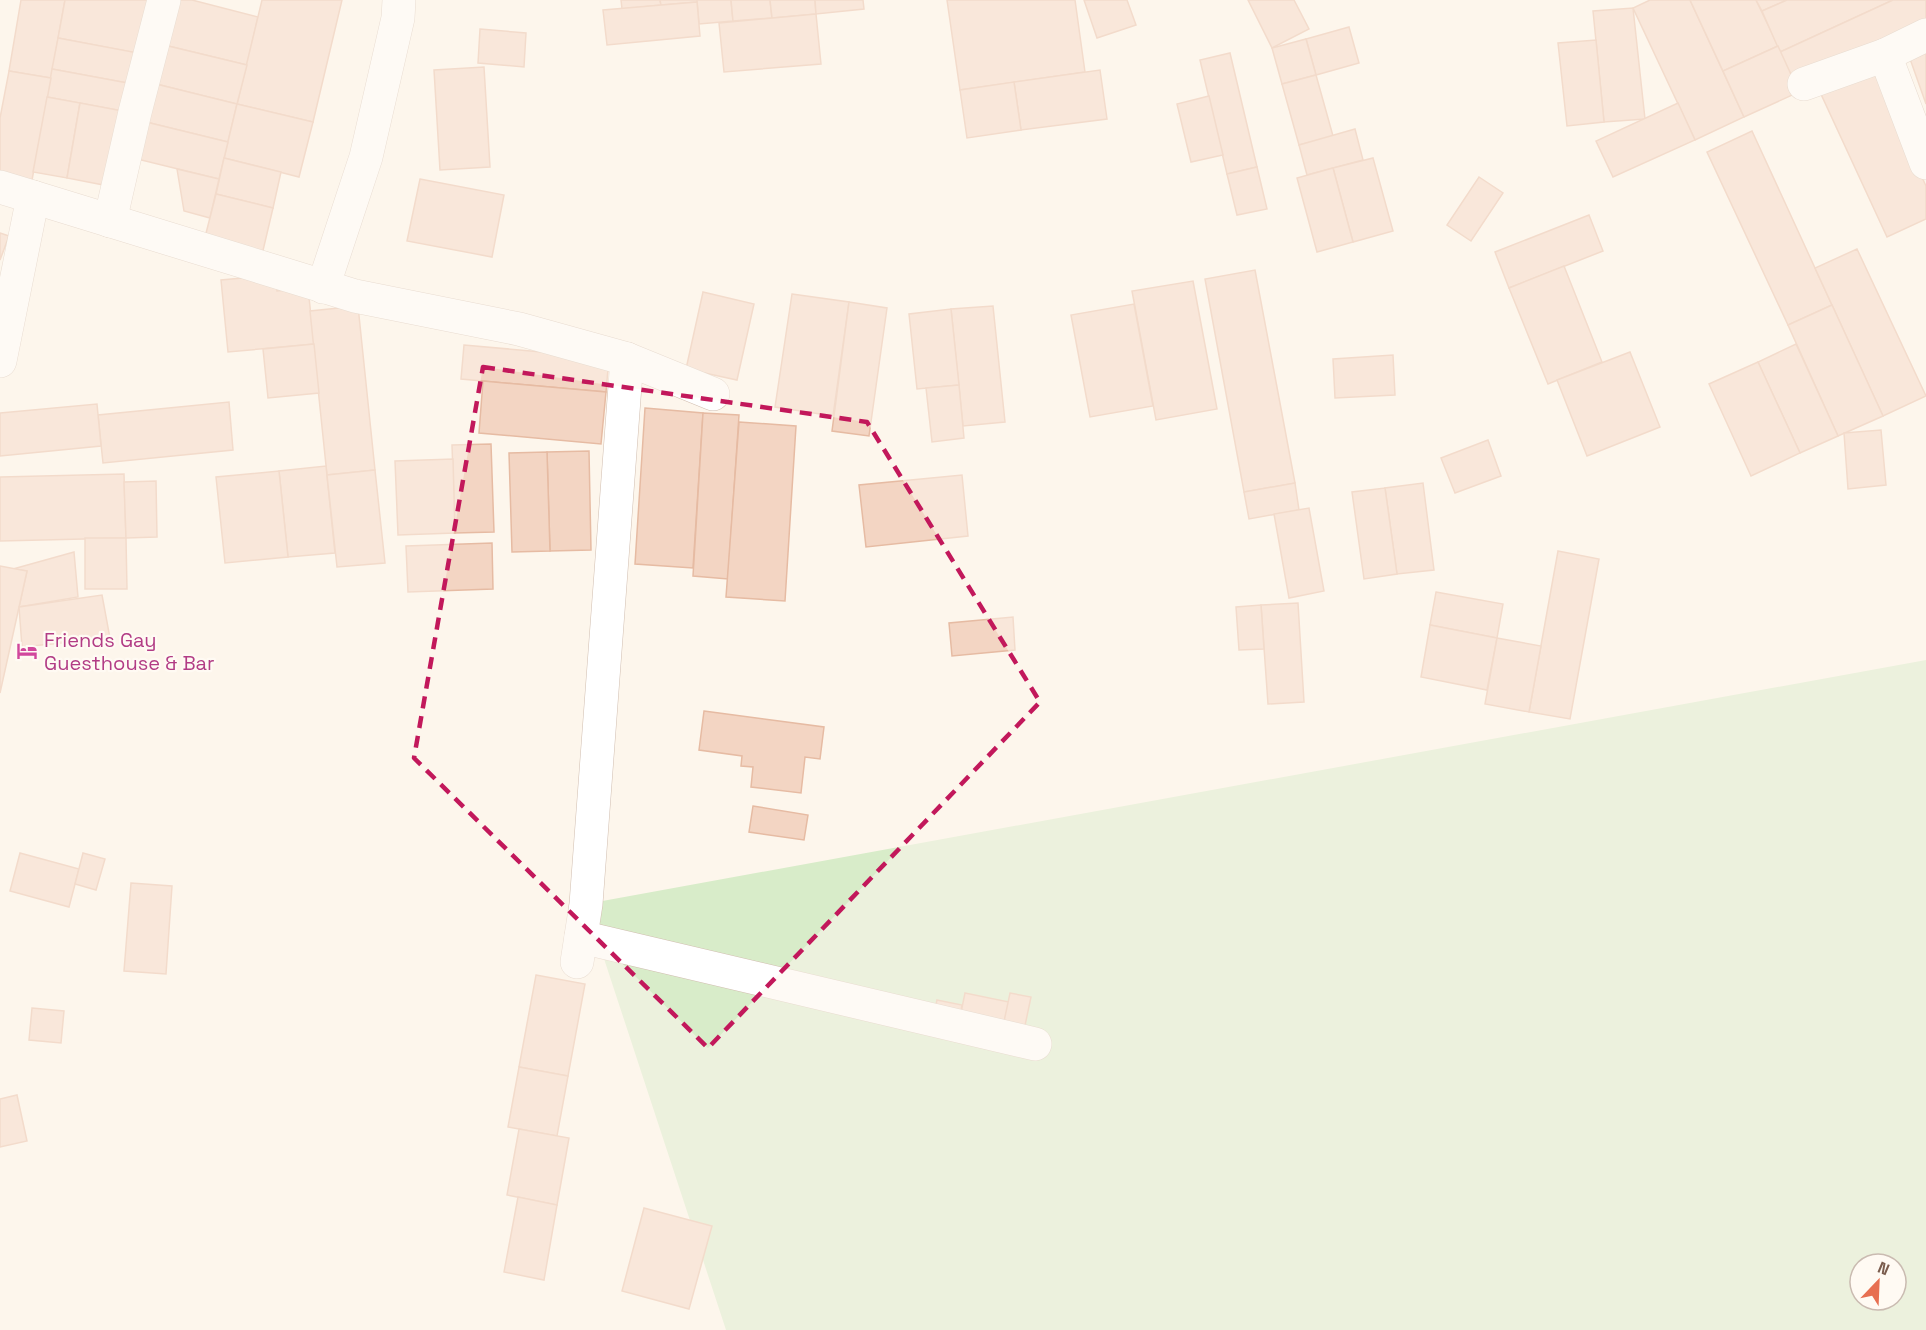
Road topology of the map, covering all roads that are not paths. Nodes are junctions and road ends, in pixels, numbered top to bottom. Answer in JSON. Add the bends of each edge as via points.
{"nodes":[{"id":1,"x":164,"y":0,"type":"edge"},
{"id":2,"x":399,"y":0,"type":"edge"},
{"id":3,"x":1926,"y":35,"type":"edge"},
{"id":4,"x":1885,"y":55,"type":"junction"},
{"id":5,"x":1804,"y":84,"type":"dead end"},
{"id":6,"x":1926,"y":163,"type":"edge"},
{"id":7,"x":0,"y":187,"type":"edge"},
{"id":8,"x":33,"y":197,"type":"junction"},
{"id":9,"x":110,"y":221,"type":"junction"},
{"id":10,"x":323,"y":287,"type":"junction"},
{"id":11,"x":627,"y":359,"type":"junction"},
{"id":12,"x":0,"y":361,"type":"edge"},
{"id":13,"x":714,"y":394,"type":"dead end"},
{"id":14,"x":1035,"y":1044,"type":"dead end"}],
"edges":[{"from":1,"to":9,"type":"street"},
{"from":2,"to":10,"type":"street","via":[[366,157]]},
{"from":3,"to":4,"type":"street"},
{"from":4,"to":5,"type":"street"},
{"from":4,"to":6,"type":"street"},
{"from":7,"to":8,"type":"street"},
{"from":8,"to":9,"type":"street"},
{"from":8,"to":12,"type":"street"},
{"from":9,"to":10,"type":"street"},
{"from":10,"to":11,"type":"street","via":[[519,328]]},
{"from":11,"to":13,"type":"street"},
{"from":11,"to":14,"type":"street","via":[[586,904],[579,950]]}]}
